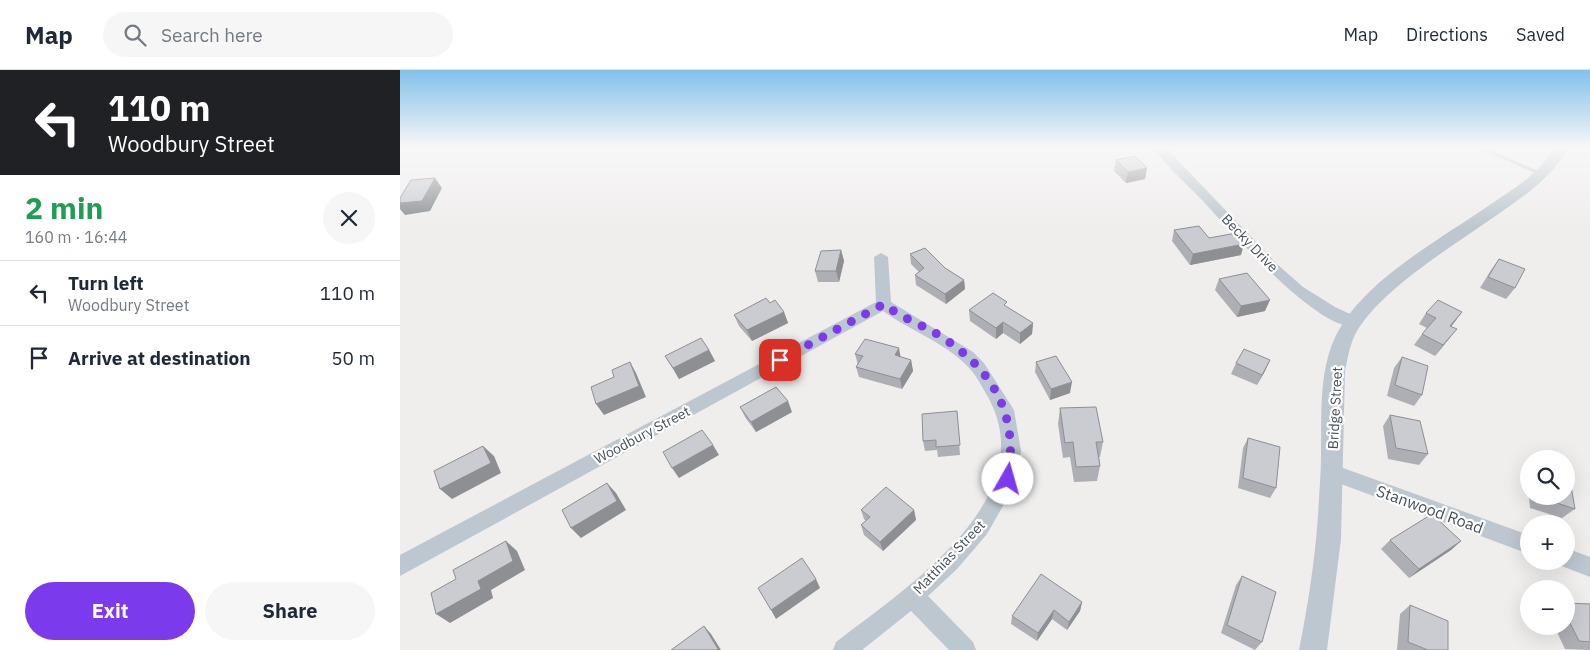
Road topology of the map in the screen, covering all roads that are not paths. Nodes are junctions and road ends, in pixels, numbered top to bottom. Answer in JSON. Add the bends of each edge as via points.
{"nodes":[{"id":1,"x":1184,"y":174,"type":"edge"},
{"id":2,"x":1542,"y":174,"type":"edge"},
{"id":3,"x":881,"y":257,"type":"dead end"},
{"id":4,"x":884,"y":304,"type":"junction"},
{"id":5,"x":1354,"y":322,"type":"junction"},
{"id":6,"x":1332,"y":472,"type":"junction"},
{"id":7,"x":1520,"y":542,"type":"edge"},
{"id":8,"x":1575,"y":561,"type":"edge"},
{"id":9,"x":400,"y":566,"type":"edge"},
{"id":10,"x":1590,"y":566,"type":"edge"},
{"id":11,"x":912,"y":596,"type":"junction"},
{"id":12,"x":844,"y":650,"type":"edge"},
{"id":13,"x":965,"y":650,"type":"edge"},
{"id":14,"x":1313,"y":650,"type":"edge"}],
"edges":[{"from":1,"to":5,"type":"street","name":"Becky Drive","via":[[1298,290],[1313,302]]},
{"from":2,"to":5,"type":"street","name":"Bridge Street","via":[[1410,268]]},
{"from":3,"to":4,"type":"street"},
{"from":4,"to":9,"type":"street","name":"Woodbury Street"},
{"from":4,"to":11,"type":"street","name":"Matthias Street","via":[[958,348],[978,367],[1003,405],[1012,440],[1008,479],[991,514],[964,546]]},
{"from":5,"to":6,"type":"street","name":"Bridge Street","via":[[1343,339],[1336,370]]},
{"from":6,"to":7,"type":"street","name":"Stanwood Road"},
{"from":6,"to":14,"type":"street","name":"Bridge Street","via":[[1326,576]]},
{"from":8,"to":10,"type":"street"},
{"from":11,"to":12,"type":"street","name":"Matthias Street"},
{"from":11,"to":13,"type":"street"}]}
